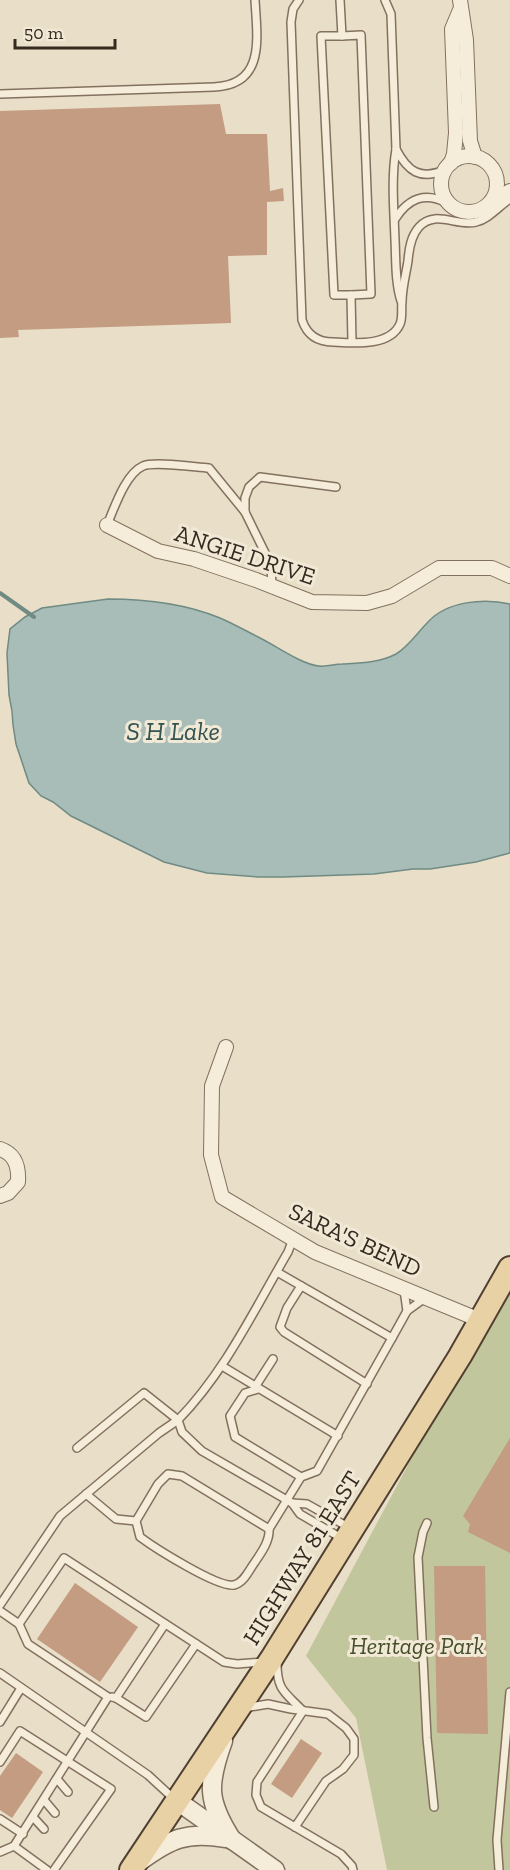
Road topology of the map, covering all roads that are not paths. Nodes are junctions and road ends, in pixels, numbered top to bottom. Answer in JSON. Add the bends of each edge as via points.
{"nodes":[{"id":1,"x":255,"y":0,"type":"edge"},
{"id":2,"x":299,"y":0,"type":"edge"},
{"id":3,"x":340,"y":0,"type":"edge"},
{"id":4,"x":385,"y":0,"type":"edge"},
{"id":5,"x":460,"y":5,"type":"edge"},
{"id":6,"x":342,"y":36,"type":"junction"},
{"id":7,"x":0,"y":94,"type":"edge"},
{"id":8,"x":396,"y":150,"type":"junction"},
{"id":9,"x":475,"y":157,"type":"junction"},
{"id":10,"x":448,"y":166,"type":"junction"},
{"id":11,"x":492,"y":168,"type":"junction"},
{"id":12,"x":510,"y":176,"type":"edge"},
{"id":13,"x":510,"y":192,"type":"edge"},
{"id":14,"x":510,"y":199,"type":"edge"},
{"id":15,"x":491,"y":202,"type":"junction"},
{"id":16,"x":447,"y":203,"type":"junction"},
{"id":17,"x":395,"y":219,"type":"junction"},
{"id":18,"x":351,"y":295,"type":"junction"},
{"id":19,"x":402,"y":302,"type":"junction"},
{"id":20,"x":352,"y":342,"type":"junction"},
{"id":21,"x":336,"y":487,"type":"dead end"},
{"id":22,"x":245,"y":512,"type":"junction"},
{"id":23,"x":107,"y":525,"type":"joint"},
{"id":24,"x":510,"y":576,"type":"edge"},
{"id":25,"x":272,"y":586,"type":"junction"},
{"id":26,"x":226,"y":1047,"type":"dead end"},
{"id":27,"x":0,"y":1149,"type":"edge"},
{"id":28,"x":0,"y":1196,"type":"edge"},
{"id":29,"x":292,"y":1239,"type":"junction"},
{"id":30,"x":510,"y":1268,"type":"edge"},
{"id":31,"x":277,"y":1272,"type":"junction"},
{"id":32,"x":301,"y":1286,"type":"junction"},
{"id":33,"x":404,"y":1288,"type":"junction"},
{"id":34,"x":426,"y":1298,"type":"junction"},
{"id":35,"x":407,"y":1311,"type":"junction"},
{"id":36,"x":482,"y":1321,"type":"junction"},
{"id":37,"x":392,"y":1338,"type":"junction"},
{"id":38,"x":273,"y":1359,"type":"dead end"},
{"id":39,"x":222,"y":1366,"type":"junction"},
{"id":40,"x":367,"y":1384,"type":"junction"},
{"id":41,"x":257,"y":1388,"type":"junction"},
{"id":42,"x":178,"y":1420,"type":"junction"},
{"id":43,"x":338,"y":1436,"type":"junction"},
{"id":44,"x":77,"y":1448,"type":"dead end"},
{"id":45,"x":301,"y":1477,"type":"junction"},
{"id":46,"x":86,"y":1494,"type":"junction"},
{"id":47,"x":290,"y":1501,"type":"junction"},
{"id":48,"x":136,"y":1521,"type":"junction"},
{"id":49,"x":427,"y":1522,"type":"dead end"},
{"id":50,"x":269,"y":1529,"type":"junction"},
{"id":51,"x":348,"y":1535,"type":"junction"},
{"id":52,"x":0,"y":1605,"type":"edge"},
{"id":53,"x":0,"y":1611,"type":"edge"},
{"id":54,"x":19,"y":1624,"type":"junction"},
{"id":55,"x":165,"y":1624,"type":"junction"},
{"id":56,"x":196,"y":1644,"type":"junction"},
{"id":57,"x":273,"y":1655,"type":"junction"},
{"id":58,"x":0,"y":1673,"type":"edge"},
{"id":59,"x":21,"y":1688,"type":"junction"},
{"id":60,"x":510,"y":1692,"type":"edge"},
{"id":61,"x":112,"y":1697,"type":"junction"},
{"id":62,"x":303,"y":1711,"type":"junction"},
{"id":63,"x":234,"y":1715,"type":"junction"},
{"id":64,"x":0,"y":1722,"type":"edge"},
{"id":65,"x":86,"y":1732,"type":"junction"},
{"id":66,"x":0,"y":1762,"type":"edge"},
{"id":67,"x":68,"y":1762,"type":"junction"},
{"id":68,"x":57,"y":1779,"type":"junction"},
{"id":69,"x":68,"y":1792,"type":"dead end"},
{"id":70,"x":44,"y":1800,"type":"junction"},
{"id":71,"x":176,"y":1800,"type":"junction"},
{"id":72,"x":434,"y":1807,"type":"dead end"},
{"id":73,"x":55,"y":1813,"type":"dead end"},
{"id":74,"x":33,"y":1818,"type":"junction"},
{"id":75,"x":0,"y":1819,"type":"edge"},
{"id":76,"x":295,"y":1827,"type":"junction"},
{"id":77,"x":44,"y":1829,"type":"dead end"},
{"id":78,"x":71,"y":1831,"type":"dead end"},
{"id":79,"x":23,"y":1834,"type":"junction"},
{"id":80,"x":77,"y":1838,"type":"junction"},
{"id":81,"x":232,"y":1840,"type":"junction"},
{"id":82,"x":14,"y":1846,"type":"junction"},
{"id":83,"x":0,"y":1852,"type":"edge"},
{"id":84,"x":133,"y":1868,"type":"edge"},
{"id":85,"x":47,"y":1870,"type":"edge"},
{"id":86,"x":54,"y":1870,"type":"edge"},
{"id":87,"x":275,"y":1870,"type":"edge"},
{"id":88,"x":353,"y":1870,"type":"edge"},
{"id":89,"x":499,"y":1870,"type":"edge"}],
"edges":[{"from":1,"to":7,"type":"lane","via":[[254,63],[245,76],[231,85]]},
{"from":2,"to":20,"type":"lane","via":[[291,22],[302,320],[314,338]]},
{"from":3,"to":6,"type":"lane"},
{"from":4,"to":8,"type":"lane","via":[[391,14]]},
{"from":5,"to":9,"type":"street","via":[[466,40],[470,141]]},
{"from":5,"to":10,"type":"street","via":[[452,29],[456,133],[454,154]]},
{"from":6,"to":18,"type":"lane","via":[[321,36],[334,295]]},
{"from":6,"to":18,"type":"lane","via":[[361,35],[371,294]]},
{"from":8,"to":10,"type":"lane","via":[[413,171],[428,175]]},
{"from":8,"to":17,"type":"lane"},
{"from":9,"to":10,"type":"street","via":[[461,158]]},
{"from":9,"to":11,"type":"street"},
{"from":10,"to":16,"type":"street","via":[[441,190]]},
{"from":11,"to":12,"type":"street"},
{"from":11,"to":15,"type":"street","via":[[497,182]]},
{"from":13,"to":15,"type":"street"},
{"from":14,"to":19,"type":"lane","via":[[474,223],[425,221],[411,239]]},
{"from":15,"to":16,"type":"street","via":[[480,210],[466,212]]},
{"from":16,"to":17,"type":"lane","via":[[433,197],[420,198],[402,208]]},
{"from":17,"to":19,"type":"lane","via":[[397,290]]},
{"from":18,"to":20,"type":"lane"},
{"from":19,"to":20,"type":"lane","via":[[402,319],[392,335],[381,340]]},
{"from":21,"to":22,"type":"lane","via":[[260,477],[249,487]]},
{"from":22,"to":23,"type":"lane","via":[[208,468],[144,465],[126,484]]},
{"from":22,"to":25,"type":"lane","via":[[271,565]]},
{"from":23,"to":25,"type":"street","name":"ANGIE DRIVE","via":[[158,551]]},
{"from":24,"to":25,"type":"street","name":"ANGIE DRIVE","via":[[492,568],[439,568],[392,596],[367,603],[312,602]]},
{"from":26,"to":29,"type":"street","name":"SARA'S BEND","via":[[212,1086],[211,1155],[222,1197]]},
{"from":27,"to":28,"type":"street","via":[[8,1151],[15,1160],[18,1182],[8,1194]]},
{"from":29,"to":31,"type":"lane"},
{"from":29,"to":33,"type":"street","name":"SARA'S BEND"},
{"from":30,"to":36,"type":"main road","name":"HIGHWAY 81 EAST"},
{"from":31,"to":32,"type":"lane"},
{"from":31,"to":39,"type":"lane"},
{"from":32,"to":37,"type":"lane"},
{"from":32,"to":40,"type":"lane","via":[[280,1327]]},
{"from":33,"to":34,"type":"street","name":"SARA'S BEND"},
{"from":33,"to":35,"type":"lane"},
{"from":34,"to":35,"type":"lane"},
{"from":34,"to":36,"type":"street","name":"SARA'S BEND"},
{"from":35,"to":37,"type":"lane"},
{"from":36,"to":51,"type":"main road","name":"HIGHWAY 81 EAST"},
{"from":37,"to":40,"type":"lane"},
{"from":38,"to":41,"type":"lane"},
{"from":39,"to":41,"type":"lane"},
{"from":39,"to":42,"type":"lane"},
{"from":40,"to":43,"type":"lane"},
{"from":41,"to":43,"type":"lane"},
{"from":41,"to":45,"type":"lane","via":[[245,1393],[230,1416],[235,1437]]},
{"from":42,"to":44,"type":"lane","via":[[144,1393]]},
{"from":42,"to":46,"type":"lane"},
{"from":42,"to":47,"type":"lane","via":[[182,1431],[202,1451]]},
{"from":43,"to":45,"type":"lane","via":[[317,1472]]},
{"from":45,"to":47,"type":"lane"},
{"from":46,"to":48,"type":"lane","via":[[116,1519]]},
{"from":46,"to":52,"type":"lane","via":[[60,1516]]},
{"from":47,"to":50,"type":"lane"},
{"from":47,"to":51,"type":"lane","via":[[307,1504]]},
{"from":47,"to":51,"type":"lane","via":[[300,1514]]},
{"from":48,"to":50,"type":"lane","via":[[168,1474],[182,1476]]},
{"from":48,"to":50,"type":"lane","via":[[140,1537],[154,1547],[215,1581],[232,1586],[242,1582],[263,1549]]},
{"from":49,"to":72,"type":"lane","via":[[418,1557]]},
{"from":51,"to":57,"type":"main road","name":"HIGHWAY 81 EAST"},
{"from":53,"to":54,"type":"lane"},
{"from":54,"to":55,"type":"lane","via":[[64,1558]]},
{"from":54,"to":61,"type":"lane","via":[[28,1644]]},
{"from":55,"to":56,"type":"lane"},
{"from":55,"to":61,"type":"lane"},
{"from":56,"to":57,"type":"lane","via":[[224,1662],[237,1664]]},
{"from":56,"to":61,"type":"lane","via":[[146,1717]]},
{"from":57,"to":62,"type":"lane","via":[[281,1689]]},
{"from":57,"to":63,"type":"main road","name":"HIGHWAY 81 EAST"},
{"from":58,"to":59,"type":"lane"},
{"from":59,"to":64,"type":"lane"},
{"from":59,"to":65,"type":"lane"},
{"from":60,"to":89,"type":"lane","via":[[497,1840]]},
{"from":61,"to":65,"type":"lane"},
{"from":62,"to":63,"type":"lane","via":[[268,1704]]},
{"from":62,"to":76,"type":"lane","via":[[257,1782],[256,1795],[261,1807]]},
{"from":62,"to":76,"type":"lane","via":[[328,1714],[346,1728],[354,1739],[354,1755],[326,1781]]},
{"from":63,"to":71,"type":"main road","name":"HIGHWAY 81 EAST"},
{"from":63,"to":81,"type":"street","via":[[218,1754],[212,1782],[218,1818]]},
{"from":65,"to":67,"type":"lane"},
{"from":65,"to":71,"type":"lane","via":[[148,1775]]},
{"from":66,"to":67,"type":"lane","via":[[20,1731]]},
{"from":67,"to":68,"type":"lane"},
{"from":67,"to":80,"type":"lane","via":[[111,1789],[88,1815]]},
{"from":68,"to":69,"type":"lane"},
{"from":68,"to":70,"type":"lane"},
{"from":70,"to":73,"type":"lane"},
{"from":70,"to":74,"type":"lane"},
{"from":71,"to":81,"type":"street"},
{"from":71,"to":84,"type":"main road","name":"HIGHWAY 81 EAST"},
{"from":74,"to":77,"type":"lane"},
{"from":74,"to":79,"type":"lane"},
{"from":75,"to":79,"type":"lane"},
{"from":76,"to":88,"type":"lane","via":[[341,1854]]},
{"from":78,"to":80,"type":"lane"},
{"from":79,"to":82,"type":"lane"},
{"from":80,"to":86,"type":"lane","via":[[63,1851]]},
{"from":81,"to":84,"type":"street","via":[[188,1836],[158,1848]]},
{"from":81,"to":87,"type":"street"},
{"from":82,"to":83,"type":"lane"},
{"from":82,"to":85,"type":"lane"}]}
